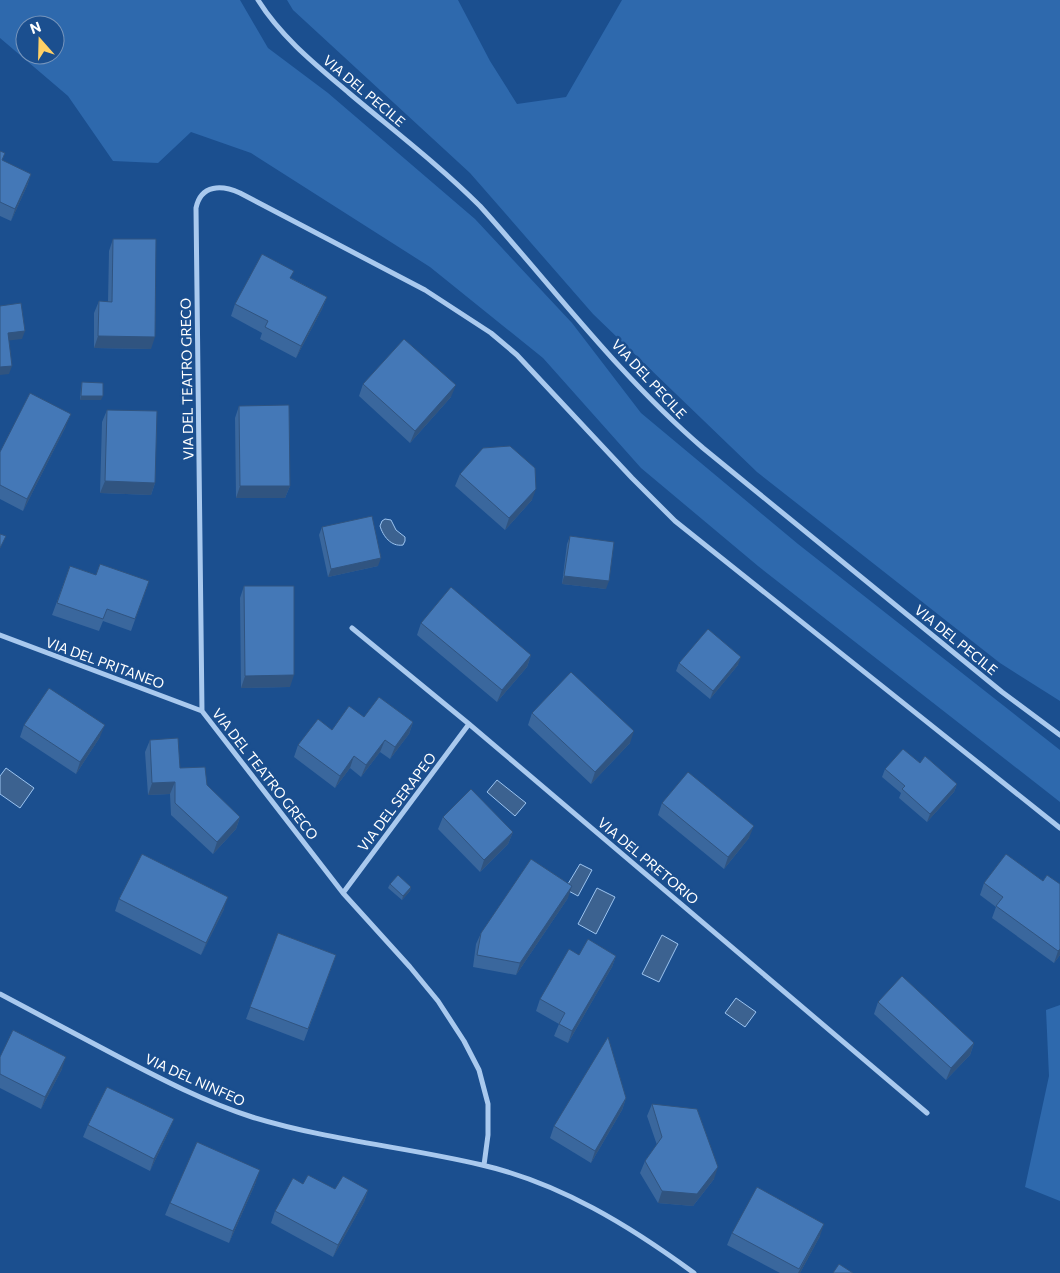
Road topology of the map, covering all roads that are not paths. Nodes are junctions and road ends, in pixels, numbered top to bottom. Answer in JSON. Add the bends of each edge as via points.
{"nodes":[{"id":1,"x":258,"y":0,"type":"edge"},
{"id":2,"x":352,"y":628,"type":"dead end"},
{"id":3,"x":0,"y":636,"type":"edge"},
{"id":4,"x":202,"y":711,"type":"junction"},
{"id":5,"x":469,"y":724,"type":"junction"},
{"id":6,"x":1060,"y":735,"type":"edge"},
{"id":7,"x":1060,"y":828,"type":"edge"},
{"id":8,"x":343,"y":893,"type":"junction"},
{"id":9,"x":0,"y":994,"type":"edge"},
{"id":10,"x":927,"y":1113,"type":"dead end"},
{"id":11,"x":484,"y":1165,"type":"junction"},
{"id":12,"x":694,"y":1273,"type":"edge"}],
"edges":[{"from":1,"to":6,"type":"street","name":"VIA DEL PECILE","via":[[315,64],[480,206],[665,414],[1002,692]]},
{"from":2,"to":5,"type":"street","name":"VIA DEL PRETORIO"},
{"from":3,"to":4,"type":"street","name":"VIA DEL PRITANEO"},
{"from":4,"to":7,"type":"street","name":"VIA DEL TEATRO GRECO","via":[[196,208],[199,198],[207,191],[222,188],[240,193],[425,290],[491,333],[517,355],[676,521]]},
{"from":4,"to":8,"type":"street","name":"VIA DEL TEATRO GRECO"},
{"from":5,"to":8,"type":"street","name":"VIA DEL SERAPEO"},
{"from":5,"to":10,"type":"street","name":"VIA DEL PRETORIO"},
{"from":8,"to":11,"type":"street","name":"VIA DEL TEATRO GRECO","via":[[430,991],[469,1050],[479,1070],[488,1104]]},
{"from":9,"to":11,"type":"street","name":"VIA DEL NINFEO","via":[[164,1081],[239,1113],[317,1133]]},
{"from":11,"to":12,"type":"street","name":"VIA DEL NINFEO","via":[[547,1186],[581,1202],[636,1233]]}]}
